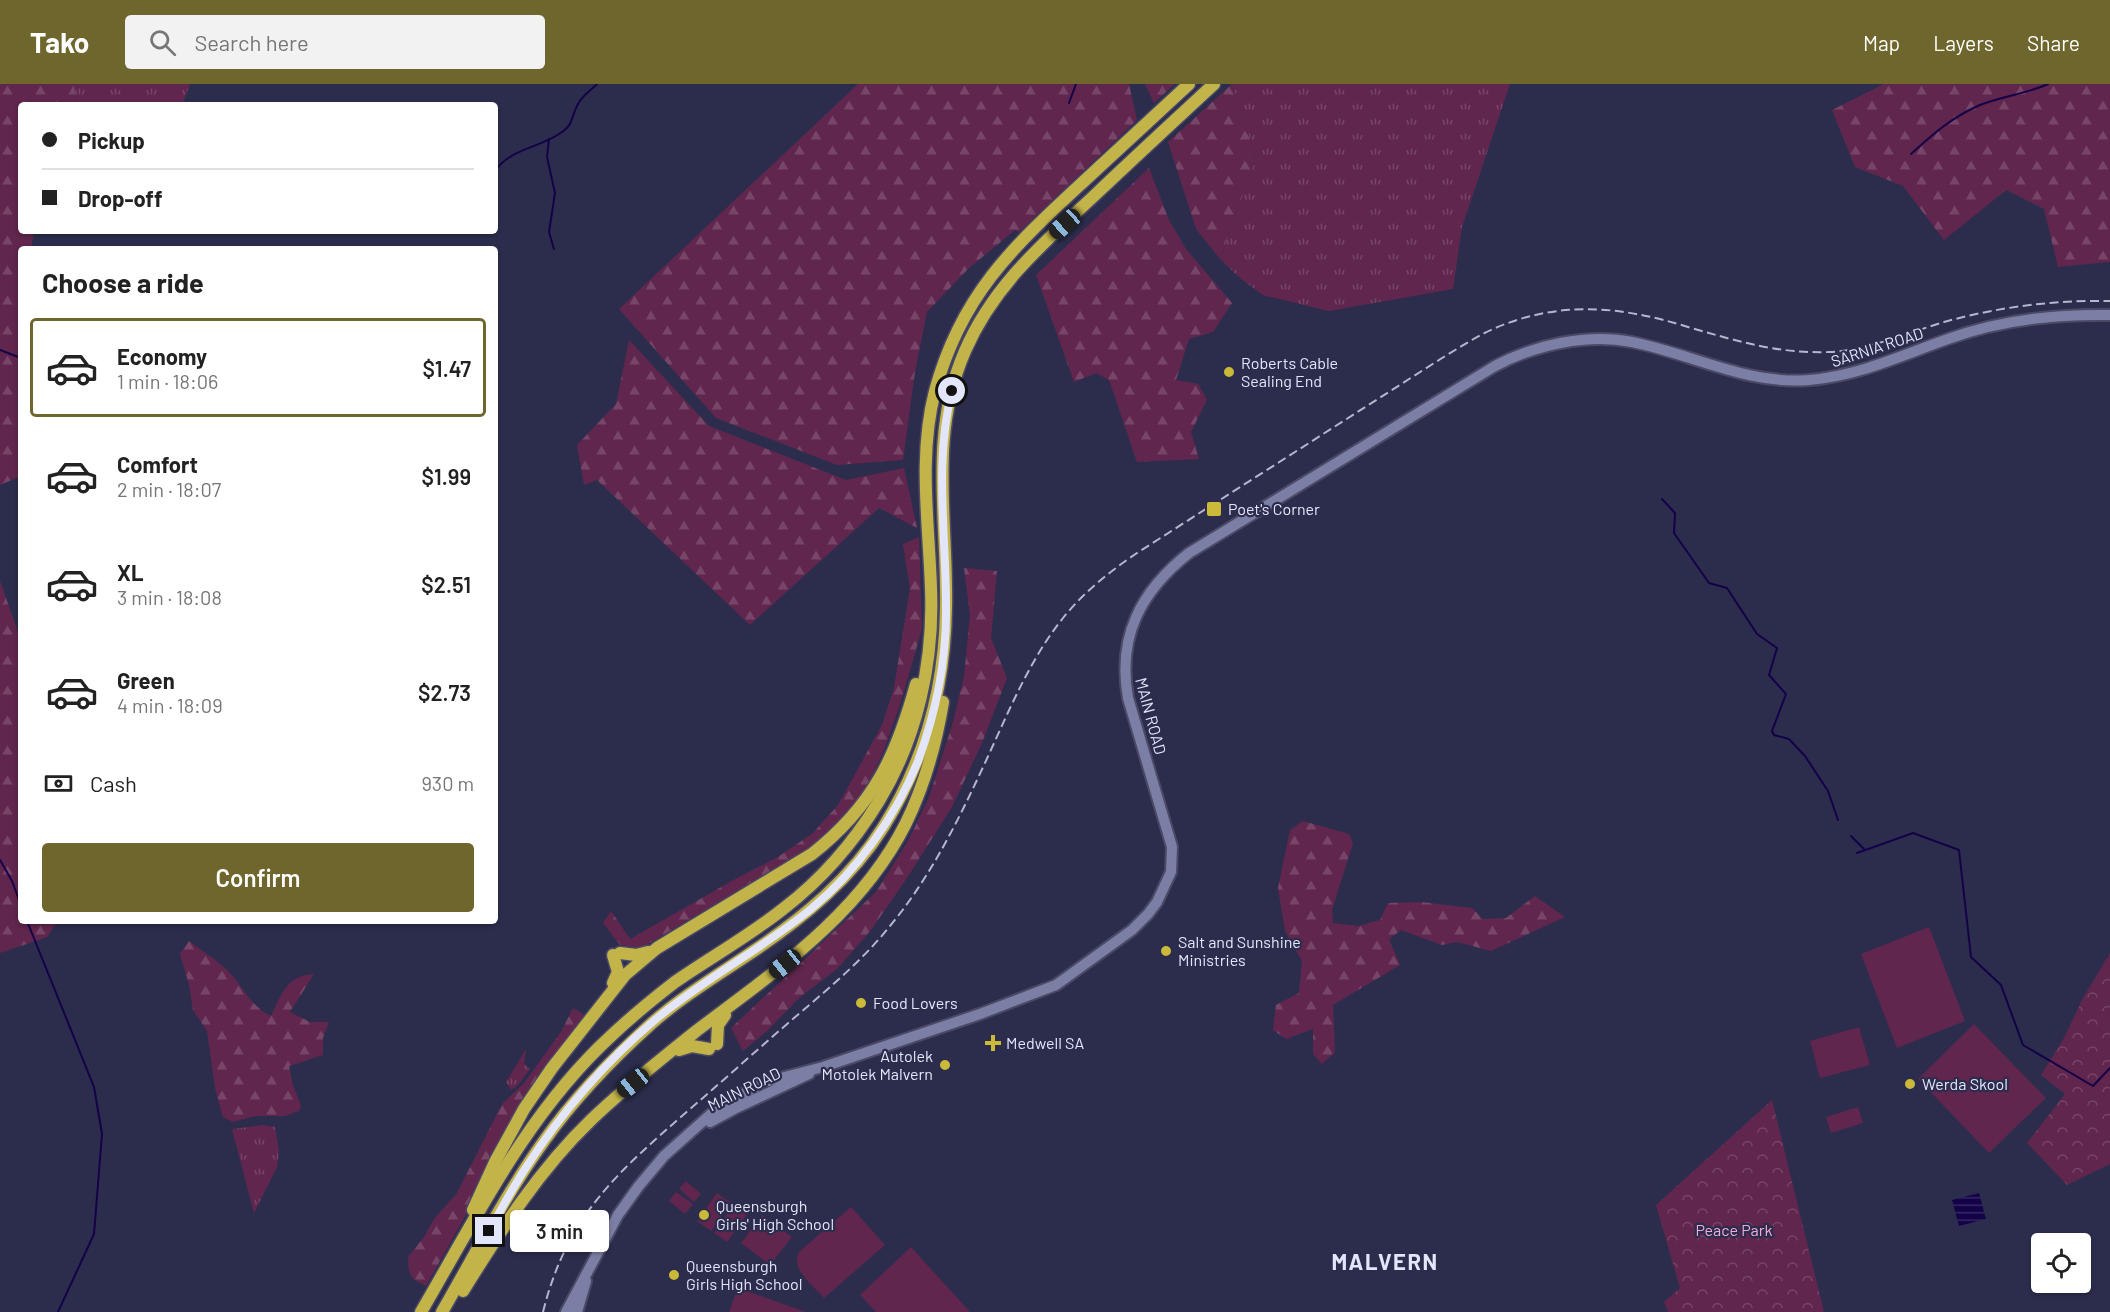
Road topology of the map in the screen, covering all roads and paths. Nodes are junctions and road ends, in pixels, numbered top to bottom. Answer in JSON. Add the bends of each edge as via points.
{"nodes":[{"id":1,"x":1189,"y":84,"type":"edge"},
{"id":2,"x":1214,"y":84,"type":"edge"},
{"id":3,"x":2110,"y":315,"type":"edge"},
{"id":4,"x":1584,"y":340,"type":"joint"},
{"id":5,"x":945,"y":558,"type":"junction"},
{"id":6,"x":929,"y":652,"type":"junction"},
{"id":7,"x":657,"y":948,"type":"junction"},
{"id":8,"x":606,"y":998,"type":"junction"},
{"id":9,"x":734,"y":1005,"type":"junction"},
{"id":10,"x":670,"y":1054,"type":"junction"},
{"id":11,"x":451,"y":1261,"type":"junction"},
{"id":12,"x":588,"y":1272,"type":"junction"},
{"id":13,"x":421,"y":1312,"type":"edge"},
{"id":14,"x":442,"y":1312,"type":"edge"},
{"id":15,"x":450,"y":1312,"type":"edge"},
{"id":16,"x":566,"y":1312,"type":"edge"},
{"id":17,"x":577,"y":1312,"type":"edge"}],
"edges":[{"from":1,"to":6,"type":"highway","via":[[1022,239],[993,272],[955,336],[936,388],[928,429],[932,592]]},
{"from":2,"to":5,"type":"highway","via":[[1042,244],[985,312],[963,355],[945,421],[941,468]]},
{"from":3,"to":4,"type":"main road","name":"SARNIA ROAD","via":[[2043,317],[1997,325],[1949,338],[1876,366],[1808,381],[1750,376],[1630,341]]},
{"from":4,"to":12,"type":"main road","name":"MAIN ROAD","via":[[1547,347],[1496,366],[1204,544],[1158,582],[1129,634],[1124,677],[1169,829],[1171,872],[1157,902],[1132,930],[1056,985],[823,1066],[734,1109],[679,1142],[638,1186]]},
{"from":5,"to":9,"type":"highway","via":[[952,594],[945,695],[930,763],[905,824],[885,859],[843,912]]},
{"from":5,"to":14,"type":"highway","via":[[944,650],[934,708],[916,764],[882,828],[848,873],[811,909],[697,988],[612,1059],[524,1170]]},
{"from":6,"to":7,"type":"highway","via":[[888,764],[855,815],[812,854]]},
{"from":6,"to":11,"type":"highway","via":[[924,687],[894,776],[848,844],[809,888],[783,910],[674,983],[599,1047],[532,1127]]},
{"from":7,"to":8,"type":"highway","via":[[634,966]]},
{"from":7,"to":8,"type":"highway","via":[[636,955],[617,954],[618,972]]},
{"from":8,"to":11,"type":"highway","via":[[524,1110],[495,1162]]},
{"from":9,"to":10,"type":"highway"},
{"from":9,"to":10,"type":"highway","via":[[718,1025],[713,1047],[692,1046]]},
{"from":10,"to":15,"type":"highway","via":[[611,1102],[554,1159],[502,1229]]},
{"from":11,"to":13,"type":"highway"},
{"from":12,"to":16,"type":"main road","name":"MAIN ROAD"},
{"from":12,"to":17,"type":"main road","name":"MAIN ROAD"}]}
